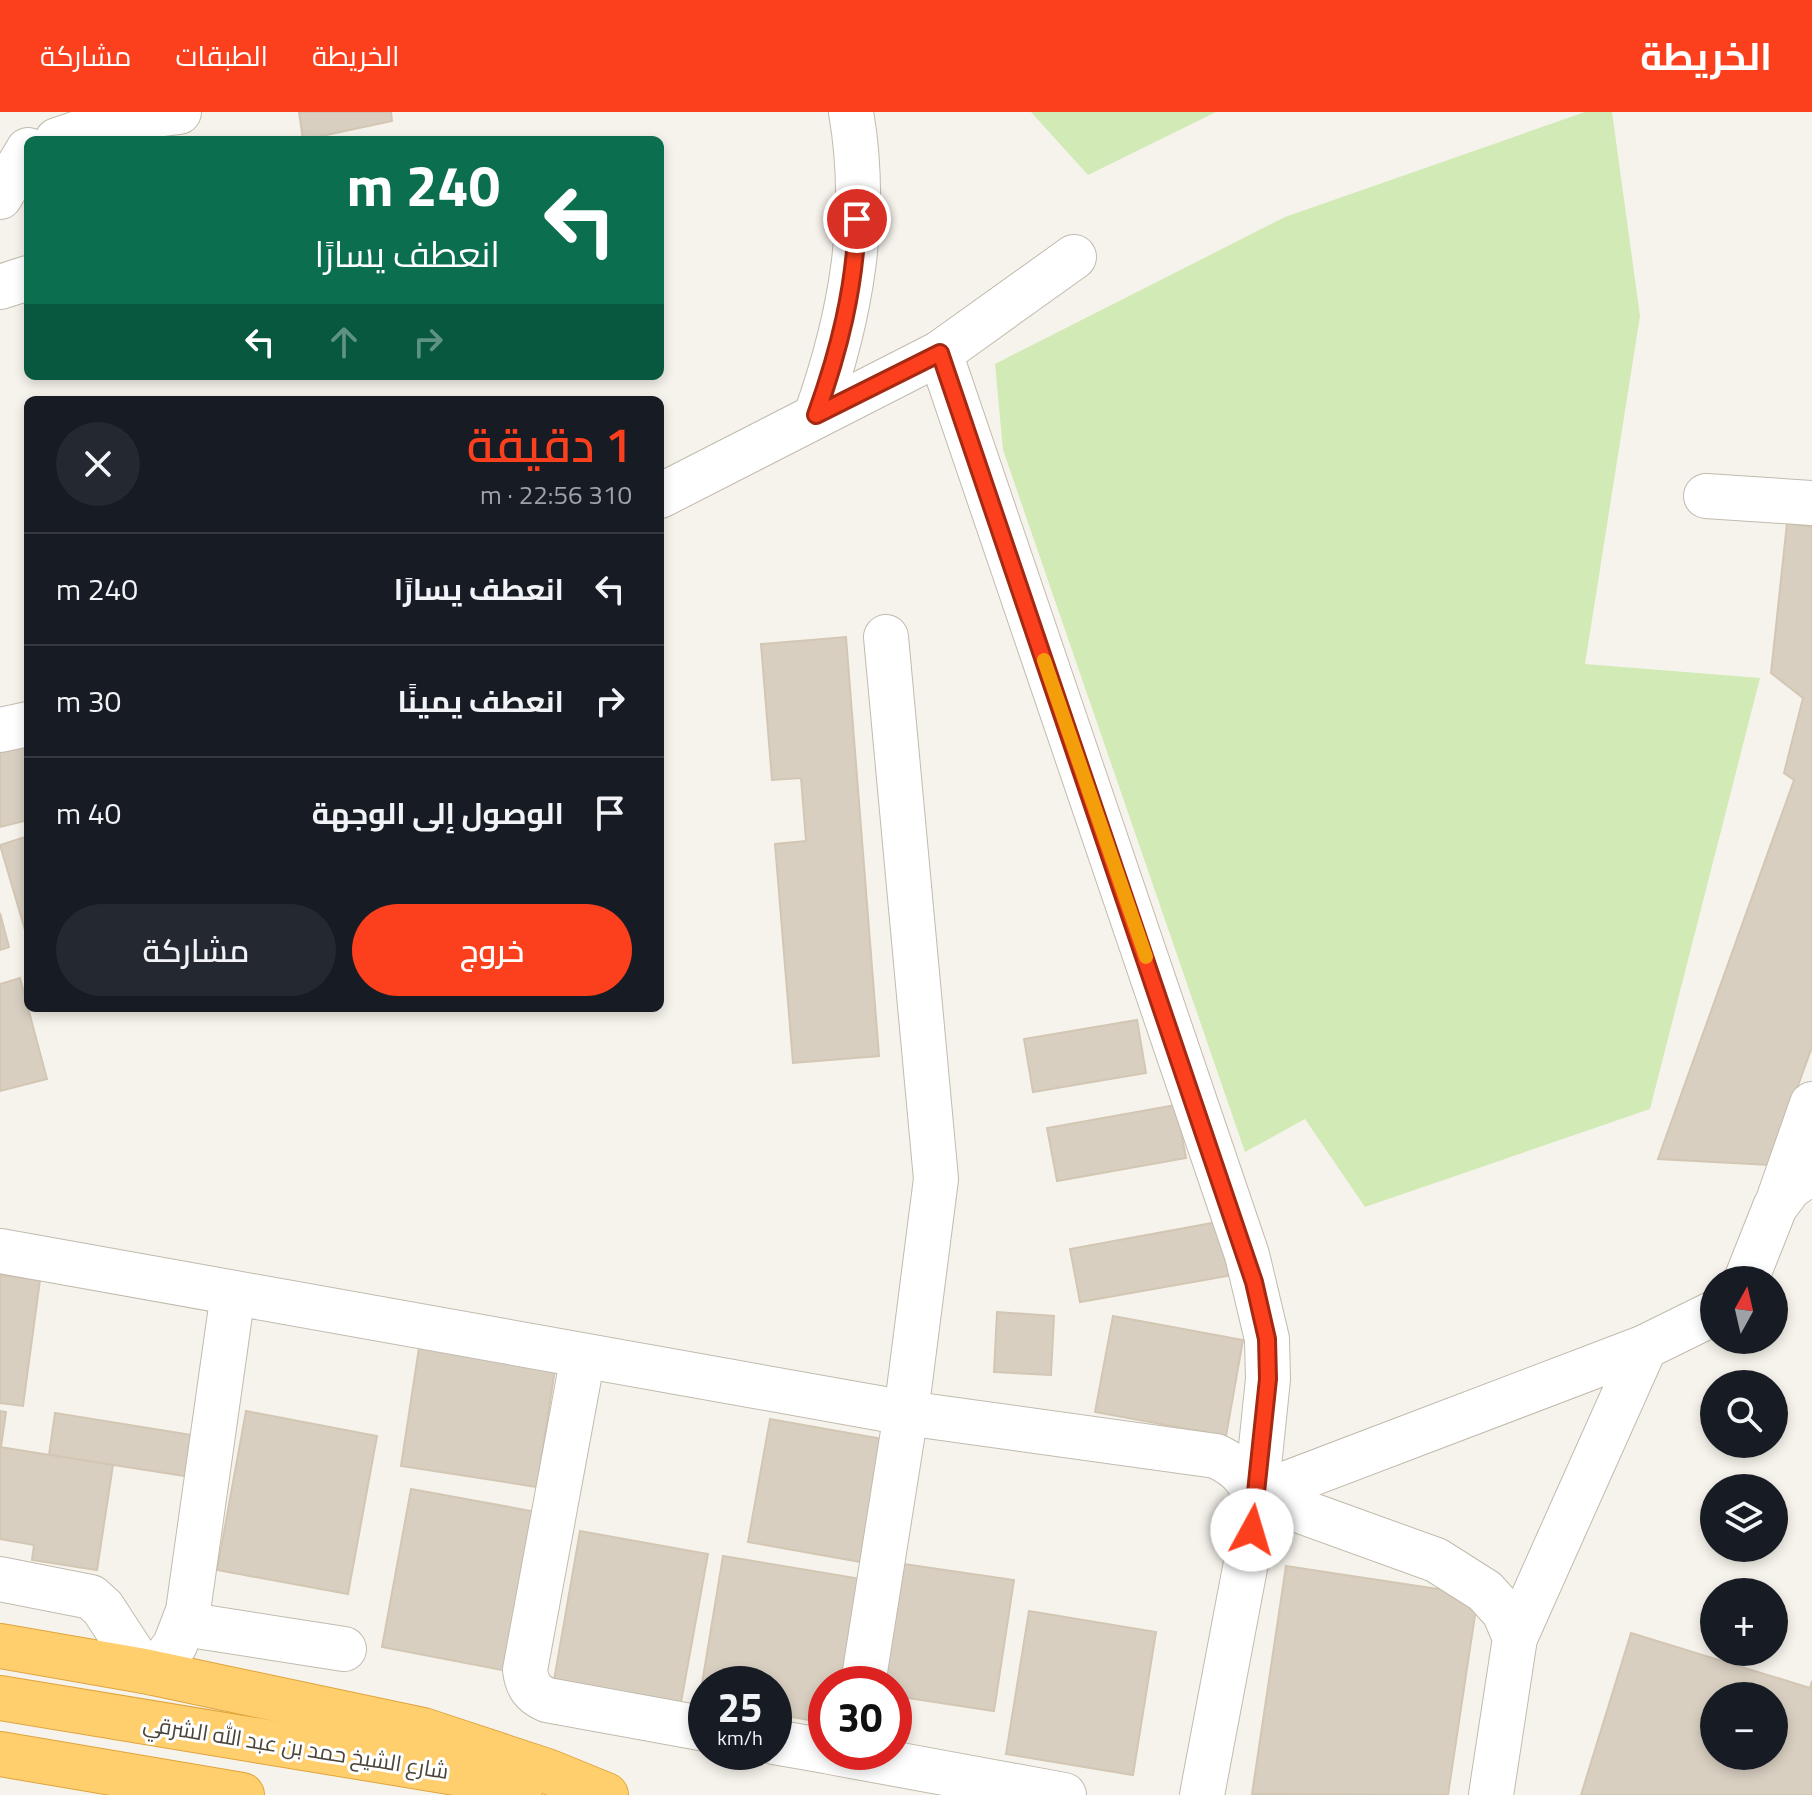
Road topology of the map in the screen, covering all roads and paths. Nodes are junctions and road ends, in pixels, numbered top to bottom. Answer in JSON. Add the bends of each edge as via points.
{"nodes":[{"id":1,"x":179,"y":112,"type":"edge"},
{"id":2,"x":851,"y":112,"type":"edge"},
{"id":3,"x":69,"y":136,"type":"edge"},
{"id":4,"x":24,"y":157,"type":"edge"},
{"id":5,"x":0,"y":197,"type":"edge"},
{"id":6,"x":1074,"y":257,"type":"dead end"},
{"id":7,"x":24,"y":279,"type":"edge"},
{"id":8,"x":0,"y":287,"type":"edge"},
{"id":9,"x":940,"y":353,"type":"junction"},
{"id":10,"x":816,"y":415,"type":"junction"},
{"id":11,"x":664,"y":494,"type":"edge"},
{"id":12,"x":1706,"y":496,"type":"dead end"},
{"id":13,"x":1812,"y":503,"type":"edge"},
{"id":14,"x":886,"y":637,"type":"dead end"},
{"id":15,"x":24,"y":725,"type":"edge"},
{"id":16,"x":0,"y":730,"type":"edge"},
{"id":17,"x":1812,"y":1104,"type":"edge"},
{"id":18,"x":1812,"y":1172,"type":"edge"},
{"id":19,"x":1775,"y":1207,"type":"junction"},
{"id":20,"x":0,"y":1251,"type":"edge"},
{"id":21,"x":1752,"y":1266,"type":"edge"},
{"id":22,"x":233,"y":1293,"type":"junction"},
{"id":23,"x":1700,"y":1320,"type":"edge"},
{"id":24,"x":1645,"y":1347,"type":"junction"},
{"id":25,"x":583,"y":1356,"type":"junction"},
{"id":26,"x":906,"y":1413,"type":"junction"},
{"id":27,"x":1256,"y":1495,"type":"junction"},
{"id":28,"x":0,"y":1579,"type":"edge"},
{"id":29,"x":184,"y":1624,"type":"junction"},
{"id":30,"x":1515,"y":1638,"type":"junction"},
{"id":31,"x":0,"y":1646,"type":"edge"},
{"id":32,"x":344,"y":1649,"type":"dead end"},
{"id":33,"x":866,"y":1666,"type":"edge"},
{"id":34,"x":149,"y":1672,"type":"junction"},
{"id":35,"x":0,"y":1698,"type":"edge"},
{"id":36,"x":688,"y":1726,"type":"edge"},
{"id":37,"x":0,"y":1754,"type":"edge"},
{"id":38,"x":912,"y":1766,"type":"edge"},
{"id":39,"x":242,"y":1795,"type":"edge"},
{"id":40,"x":591,"y":1795,"type":"edge"},
{"id":41,"x":606,"y":1795,"type":"edge"},
{"id":42,"x":1064,"y":1795,"type":"edge"},
{"id":43,"x":1202,"y":1795,"type":"edge"},
{"id":44,"x":1491,"y":1795,"type":"edge"}],
"edges":[{"from":1,"to":3,"type":"street","via":[[117,120]]},
{"from":2,"to":10,"type":"street","via":[[858,190],[856,248],[849,305]]},
{"from":4,"to":5,"type":"street"},
{"from":6,"to":9,"type":"street"},
{"from":7,"to":8,"type":"street"},
{"from":9,"to":10,"type":"street"},
{"from":9,"to":27,"type":"street","via":[[1247,1255],[1267,1339]]},
{"from":10,"to":11,"type":"street"},
{"from":12,"to":13,"type":"street"},
{"from":14,"to":26,"type":"street","via":[[936,1179]]},
{"from":15,"to":16,"type":"street"},
{"from":17,"to":19,"type":"street"},
{"from":18,"to":19,"type":"street","via":[[1790,1187]]},
{"from":19,"to":21,"type":"street"},
{"from":20,"to":22,"type":"street"},
{"from":22,"to":25,"type":"street"},
{"from":22,"to":29,"type":"street"},
{"from":23,"to":24,"type":"street"},
{"from":24,"to":27,"type":"street"},
{"from":24,"to":30,"type":"street"},
{"from":25,"to":26,"type":"street"},
{"from":25,"to":36,"type":"street","via":[[526,1680],[547,1700]]},
{"from":26,"to":27,"type":"street","via":[[1216,1456],[1235,1465]]},
{"from":26,"to":33,"type":"street"},
{"from":27,"to":30,"type":"street","via":[[1450,1567],[1485,1591],[1504,1612]]},
{"from":27,"to":43,"type":"street"},
{"from":28,"to":34,"type":"street","via":[[91,1597]]},
{"from":29,"to":32,"type":"street"},
{"from":29,"to":34,"type":"street","via":[[171,1652]]},
{"from":30,"to":44,"type":"street"},
{"from":31,"to":34,"type":"highway"},
{"from":34,"to":41,"type":"highway","via":[[423,1730]]},
{"from":35,"to":40,"type":"highway","name":"شارع الشيخ حمد بن عبد الله الشرقي"},
{"from":37,"to":39,"type":"highway"},
{"from":38,"to":42,"type":"street"}]}
